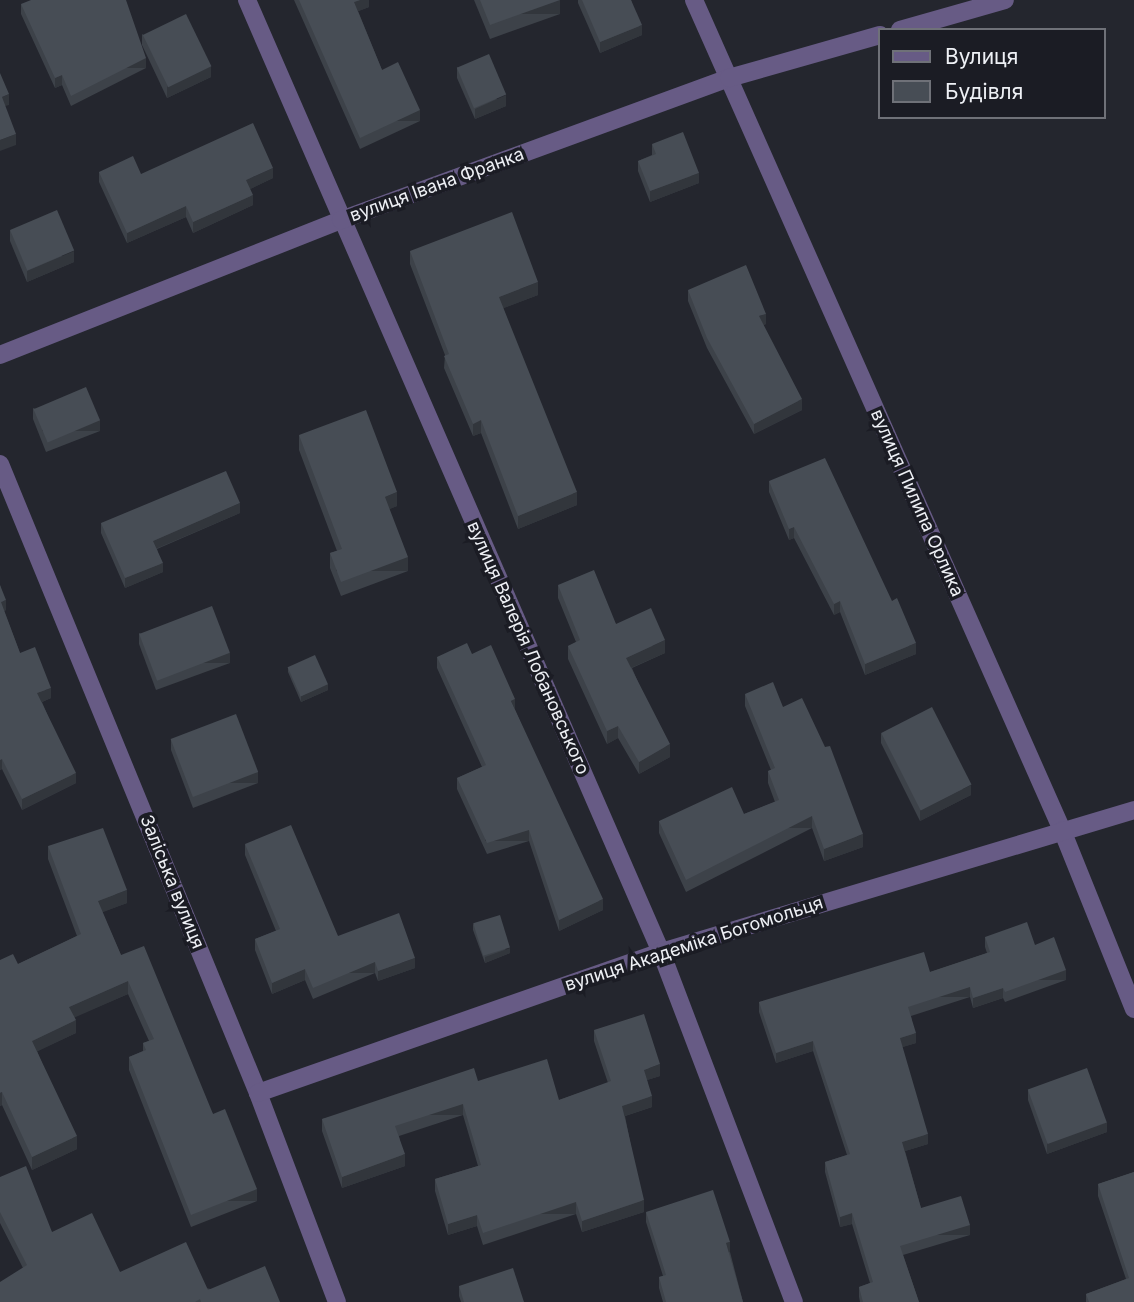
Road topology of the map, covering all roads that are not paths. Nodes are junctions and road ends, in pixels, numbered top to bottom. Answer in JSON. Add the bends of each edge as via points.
{"nodes":[{"id":1,"x":247,"y":0,"type":"edge"},
{"id":2,"x":694,"y":0,"type":"edge"},
{"id":3,"x":1005,"y":0,"type":"edge"},
{"id":4,"x":907,"y":28,"type":"edge"},
{"id":5,"x":878,"y":36,"type":"edge"},
{"id":6,"x":729,"y":78,"type":"junction"},
{"id":7,"x":341,"y":220,"type":"junction"},
{"id":8,"x":0,"y":355,"type":"edge"},
{"id":9,"x":0,"y":464,"type":"edge"},
{"id":10,"x":1134,"y":810,"type":"edge"},
{"id":11,"x":1062,"y":830,"type":"junction"},
{"id":12,"x":661,"y":952,"type":"junction"},
{"id":13,"x":1134,"y":1009,"type":"edge"},
{"id":14,"x":258,"y":1093,"type":"junction"},
{"id":15,"x":337,"y":1302,"type":"edge"},
{"id":16,"x":794,"y":1302,"type":"edge"}],
"edges":[{"from":1,"to":7,"type":"street","name":"вулиця Валерія Лобановського"},
{"from":2,"to":6,"type":"street","name":"вулиця Пилипа Орлика"},
{"from":3,"to":4,"type":"street"},
{"from":5,"to":6,"type":"street","name":"вулиця Івана Франка"},
{"from":6,"to":7,"type":"street","name":"вулиця Івана Франка"},
{"from":6,"to":11,"type":"street","name":"вулиця Пилипа Орлика"},
{"from":7,"to":8,"type":"street","name":"вулиця Івана Франка"},
{"from":7,"to":12,"type":"street","name":"вулиця Валерія Лобановського"},
{"from":9,"to":14,"type":"street","name":"Заліська вулиця"},
{"from":10,"to":11,"type":"street","name":"вулиця Академіка Богомольця"},
{"from":11,"to":12,"type":"street","name":"вулиця Академіка Богомольця"},
{"from":11,"to":13,"type":"street","name":"вулиця Пилипа Орлика"},
{"from":12,"to":14,"type":"street","name":"вулиця Академіка Богомольця"},
{"from":12,"to":16,"type":"street","name":"вулиця Валерія Лобановського"},
{"from":14,"to":15,"type":"street","name":"Заліська вулиця"}]}
